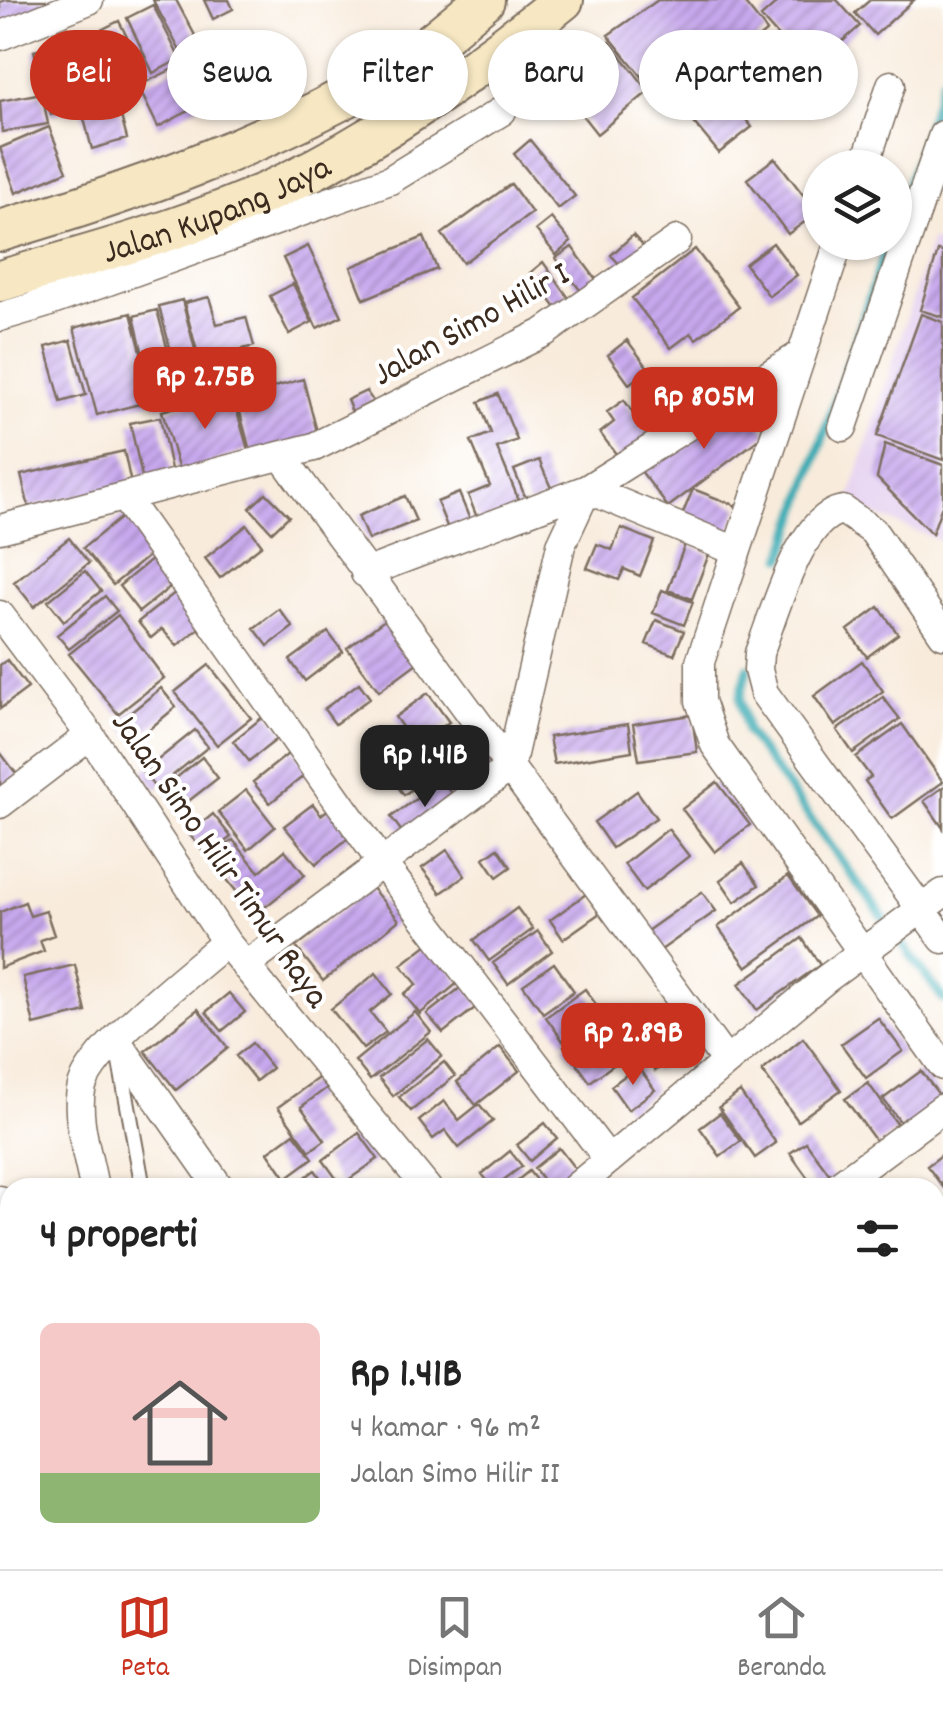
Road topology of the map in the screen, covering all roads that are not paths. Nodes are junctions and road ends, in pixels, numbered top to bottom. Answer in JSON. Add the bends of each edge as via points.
{"nodes":[{"id":1,"x":89,"y":0,"type":"edge"},
{"id":2,"x":484,"y":0,"type":"edge"},
{"id":3,"x":563,"y":0,"type":"edge"},
{"id":4,"x":0,"y":36,"type":"edge"},
{"id":5,"x":891,"y":85,"type":"dead end"},
{"id":6,"x":488,"y":120,"type":"edge"},
{"id":7,"x":943,"y":135,"type":"edge"},
{"id":8,"x":870,"y":150,"type":"edge"},
{"id":9,"x":134,"y":192,"type":"junction"},
{"id":10,"x":0,"y":232,"type":"edge"},
{"id":11,"x":153,"y":236,"type":"junction"},
{"id":12,"x":676,"y":240,"type":"dead end"},
{"id":13,"x":833,"y":260,"type":"edge"},
{"id":14,"x":0,"y":281,"type":"edge"},
{"id":15,"x":42,"y":287,"type":"junction"},
{"id":16,"x":0,"y":317,"type":"edge"},
{"id":17,"x":802,"y":354,"type":"junction"},
{"id":18,"x":844,"y":426,"type":"dead end"},
{"id":19,"x":283,"y":458,"type":"junction"},
{"id":20,"x":587,"y":489,"type":"junction"},
{"id":21,"x":124,"y":498,"type":"junction"},
{"id":22,"x":0,"y":530,"type":"edge"},
{"id":23,"x":736,"y":551,"type":"junction"},
{"id":24,"x":366,"y":573,"type":"junction"},
{"id":25,"x":0,"y":615,"type":"edge"},
{"id":26,"x":943,"y":634,"type":"edge"},
{"id":27,"x":90,"y":735,"type":"junction"},
{"id":28,"x":510,"y":767,"type":"junction"},
{"id":29,"x":0,"y":804,"type":"edge"},
{"id":30,"x":382,"y":863,"type":"junction"},
{"id":31,"x":923,"y":908,"type":"edge"},
{"id":32,"x":943,"y":939,"type":"edge"},
{"id":33,"x":226,"y":942,"type":"junction"},
{"id":34,"x":870,"y":947,"type":"junction"},
{"id":35,"x":245,"y":966,"type":"junction"},
{"id":36,"x":116,"y":1040,"type":"junction"},
{"id":37,"x":724,"y":1060,"type":"junction"},
{"id":38,"x":943,"y":1066,"type":"edge"},
{"id":39,"x":943,"y":1108,"type":"edge"},
{"id":40,"x":609,"y":1160,"type":"junction"},
{"id":41,"x":92,"y":1178,"type":"edge"},
{"id":42,"x":142,"y":1178,"type":"edge"},
{"id":43,"x":213,"y":1178,"type":"edge"},
{"id":44,"x":419,"y":1178,"type":"edge"},
{"id":45,"x":587,"y":1178,"type":"edge"},
{"id":46,"x":848,"y":1178,"type":"edge"}],
"edges":[{"from":1,"to":4,"type":"street"},
{"from":2,"to":9,"type":"main road","name":"Jalan Kupang Jaya","via":[[382,77]]},
{"from":3,"to":11,"type":"main road","name":"Jalan Kupang Jaya","via":[[482,65],[290,182]]},
{"from":5,"to":8,"type":"street"},
{"from":6,"to":15,"type":"street","via":[[390,180]]},
{"from":7,"to":18,"type":"street"},
{"from":9,"to":10,"type":"main road","name":"Jalan Kupang Jaya"},
{"from":9,"to":11,"type":"main road"},
{"from":11,"to":15,"type":"main road","name":"Jalan Kupang Jaya"},
{"from":12,"to":19,"type":"street","name":"Jalan Simo Hilir I","via":[[545,332]]},
{"from":13,"to":17,"type":"street"},
{"from":14,"to":15,"type":"main road","name":"Jalan Kupang Jaya"},
{"from":15,"to":16,"type":"street"},
{"from":17,"to":20,"type":"street"},
{"from":17,"to":23,"type":"street"},
{"from":19,"to":21,"type":"street","name":"Jalan Simo Hilir I"},
{"from":19,"to":24,"type":"street"},
{"from":20,"to":23,"type":"street"},
{"from":20,"to":24,"type":"street"},
{"from":20,"to":28,"type":"street","via":[[561,545]]},
{"from":21,"to":22,"type":"street","name":"Jalan Simo Hilir I"},
{"from":21,"to":30,"type":"street"},
{"from":23,"to":34,"type":"street","via":[[700,662],[700,700],[715,745]]},
{"from":24,"to":28,"type":"street"},
{"from":25,"to":27,"type":"street","name":"Jalan Simo Hilir Timur Raya"},
{"from":26,"to":31,"type":"street","via":[[873,530],[844,510],[830,512],[806,537],[759,653],[764,694]]},
{"from":27,"to":29,"type":"street"},
{"from":27,"to":33,"type":"street","name":"Jalan Simo Hilir Timur Raya"},
{"from":28,"to":30,"type":"street"},
{"from":28,"to":37,"type":"street"},
{"from":30,"to":35,"type":"street"},
{"from":30,"to":40,"type":"street"},
{"from":31,"to":32,"type":"street"},
{"from":31,"to":34,"type":"street"},
{"from":33,"to":35,"type":"street","name":"Jalan Simo Hilir Timur Raya"},
{"from":33,"to":36,"type":"street"},
{"from":34,"to":37,"type":"street"},
{"from":34,"to":38,"type":"street"},
{"from":35,"to":44,"type":"street","name":"Jalan Simo Hilir Timur Raya"},
{"from":36,"to":41,"type":"street","via":[[83,1085],[80,1102]]},
{"from":36,"to":42,"type":"lane"},
{"from":36,"to":43,"type":"street"},
{"from":37,"to":40,"type":"street"},
{"from":39,"to":46,"type":"street"},
{"from":40,"to":45,"type":"street"}]}
